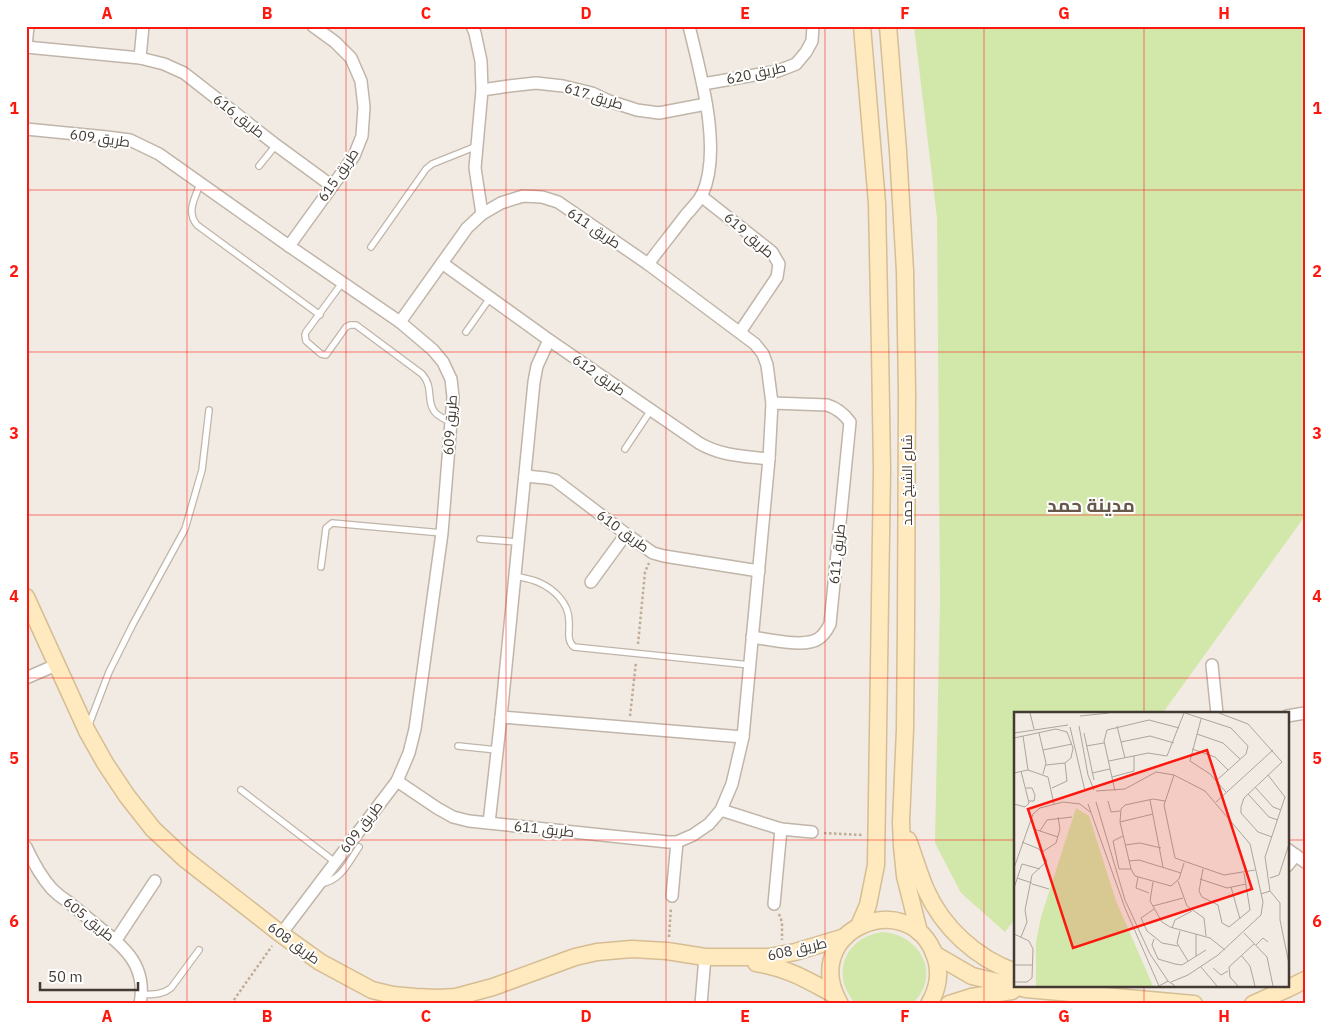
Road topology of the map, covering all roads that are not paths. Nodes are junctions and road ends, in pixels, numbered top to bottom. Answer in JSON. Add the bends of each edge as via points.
{"nodes":[{"id":1,"x":28,"y":26,"type":"edge"},
{"id":2,"x":143,"y":26,"type":"edge"},
{"id":3,"x":313,"y":26,"type":"edge"},
{"id":4,"x":472,"y":26,"type":"edge"},
{"id":5,"x":689,"y":26,"type":"edge"},
{"id":6,"x":813,"y":26,"type":"edge"},
{"id":7,"x":862,"y":26,"type":"edge"},
{"id":8,"x":888,"y":26,"type":"edge"},
{"id":9,"x":26,"y":46,"type":"edge"},
{"id":10,"x":140,"y":58,"type":"junction"},
{"id":11,"x":702,"y":84,"type":"junction"},
{"id":12,"x":482,"y":90,"type":"junction"},
{"id":13,"x":706,"y":104,"type":"junction"},
{"id":14,"x":26,"y":129,"type":"edge"},
{"id":15,"x":276,"y":145,"type":"junction"},
{"id":16,"x":477,"y":146,"type":"junction"},
{"id":17,"x":259,"y":166,"type":"dead end"},
{"id":18,"x":200,"y":184,"type":"junction"},
{"id":19,"x":332,"y":186,"type":"junction"},
{"id":20,"x":701,"y":196,"type":"junction"},
{"id":21,"x":482,"y":214,"type":"junction"},
{"id":22,"x":289,"y":246,"type":"junction"},
{"id":23,"x":372,"y":247,"type":"dead end"},
{"id":24,"x":442,"y":263,"type":"junction"},
{"id":25,"x":648,"y":264,"type":"junction"},
{"id":26,"x":343,"y":282,"type":"junction"},
{"id":27,"x":490,"y":298,"type":"junction"},
{"id":28,"x":320,"y":315,"type":"junction"},
{"id":29,"x":400,"y":322,"type":"junction"},
{"id":30,"x":466,"y":332,"type":"dead end"},
{"id":31,"x":740,"y":332,"type":"junction"},
{"id":32,"x":549,"y":340,"type":"junction"},
{"id":33,"x":772,"y":402,"type":"junction"},
{"id":34,"x":209,"y":410,"type":"dead end"},
{"id":35,"x":650,"y":410,"type":"junction"},
{"id":36,"x":450,"y":422,"type":"junction"},
{"id":37,"x":625,"y":449,"type":"dead end"},
{"id":38,"x":769,"y":459,"type":"junction"},
{"id":39,"x":525,"y":476,"type":"junction"},
{"id":40,"x":442,"y":533,"type":"junction"},
{"id":41,"x":626,"y":534,"type":"junction"},
{"id":42,"x":480,"y":539,"type":"dead end"},
{"id":43,"x":518,"y":542,"type":"junction"},
{"id":44,"x":321,"y":567,"type":"dead end"},
{"id":45,"x":759,"y":571,"type":"junction"},
{"id":46,"x":515,"y":576,"type":"junction"},
{"id":47,"x":591,"y":582,"type":"dead end"},
{"id":48,"x":26,"y":597,"type":"edge"},
{"id":49,"x":752,"y":637,"type":"junction"},
{"id":50,"x":56,"y":665,"type":"junction"},
{"id":51,"x":1212,"y":665,"type":"dead end"},
{"id":52,"x":750,"y":666,"type":"junction"},
{"id":53,"x":26,"y":678,"type":"edge"},
{"id":54,"x":1217,"y":712,"type":"edge"},
{"id":55,"x":1305,"y":713,"type":"edge"},
{"id":56,"x":501,"y":716,"type":"junction"},
{"id":57,"x":1288,"y":716,"type":"edge"},
{"id":58,"x":87,"y":731,"type":"junction"},
{"id":59,"x":743,"y":737,"type":"junction"},
{"id":60,"x":458,"y":746,"type":"dead end"},
{"id":61,"x":498,"y":750,"type":"junction"},
{"id":62,"x":397,"y":781,"type":"junction"},
{"id":63,"x":241,"y":790,"type":"dead end"},
{"id":64,"x":721,"y":810,"type":"junction"},
{"id":65,"x":901,"y":822,"type":"junction"},
{"id":66,"x":489,"y":823,"type":"junction"},
{"id":67,"x":781,"y":829,"type":"junction"},
{"id":68,"x":812,"y":832,"type":"road end"},
{"id":69,"x":677,"y":842,"type":"junction"},
{"id":70,"x":26,"y":847,"type":"edge"},
{"id":71,"x":359,"y":847,"type":"dead end"},
{"id":72,"x":1296,"y":855,"type":"edge"},
{"id":73,"x":335,"y":862,"type":"junction"},
{"id":74,"x":1288,"y":865,"type":"edge"},
{"id":75,"x":155,"y":881,"type":"dead end"},
{"id":76,"x":318,"y":884,"type":"junction"},
{"id":77,"x":672,"y":896,"type":"road end"},
{"id":78,"x":774,"y":904,"type":"road end"},
{"id":79,"x":859,"y":926,"type":"junction"},
{"id":80,"x":919,"y":932,"type":"junction"},
{"id":81,"x":281,"y":934,"type":"junction"},
{"id":82,"x":844,"y":937,"type":"junction"},
{"id":83,"x":116,"y":940,"type":"junction"},
{"id":84,"x":199,"y":950,"type":"dead end"},
{"id":85,"x":934,"y":954,"type":"junction"},
{"id":86,"x":712,"y":958,"type":"junction"},
{"id":87,"x":1014,"y":972,"type":"edge"},
{"id":88,"x":1305,"y":980,"type":"edge"},
{"id":89,"x":1014,"y":986,"type":"edge"},
{"id":90,"x":1022,"y":988,"type":"edge"},
{"id":91,"x":1064,"y":988,"type":"edge"},
{"id":92,"x":1026,"y":989,"type":"junction"},
{"id":93,"x":1078,"y":993,"type":"junction"},
{"id":94,"x":140,"y":999,"type":"edge"},
{"id":95,"x":837,"y":999,"type":"edge"},
{"id":96,"x":1143,"y":1002,"type":"edge"},
{"id":97,"x":701,"y":1004,"type":"edge"},
{"id":98,"x":929,"y":1004,"type":"edge"},
{"id":99,"x":949,"y":1004,"type":"edge"},
{"id":100,"x":1194,"y":1004,"type":"edge"},
{"id":101,"x":1253,"y":1004,"type":"edge"}],
"edges":[{"from":1,"to":9,"type":"street"},
{"from":2,"to":10,"type":"street"},
{"from":3,"to":19,"type":"street","name":"طريق 615","via":[[351,58],[361,81],[364,106],[362,136],[354,156]]},
{"from":4,"to":12,"type":"street","via":[[481,61]]},
{"from":5,"to":11,"type":"street"},
{"from":6,"to":11,"type":"street","name":"طريق 620","via":[[812,41],[796,64],[778,71]]},
{"from":7,"to":79,"type":"main road","name":"شارع الشيخ حمد","via":[[877,203],[882,479],[876,865],[868,905]]},
{"from":8,"to":65,"type":"main road","name":"شارع الشيخ حمد","via":[[905,281],[907,393],[905,730]]},
{"from":9,"to":10,"type":"street","name":"طريق 616"},
{"from":10,"to":15,"type":"street","name":"طريق 616","via":[[164,64],[184,74]]},
{"from":11,"to":13,"type":"street"},
{"from":12,"to":13,"type":"street","name":"طريق 617","via":[[536,83],[564,86],[637,110],[660,113]]},
{"from":12,"to":16,"type":"street"},
{"from":13,"to":20,"type":"street","via":[[711,144],[708,178]]},
{"from":14,"to":18,"type":"street","name":"طريق 609","via":[[130,140],[159,154]]},
{"from":15,"to":17,"type":"lane"},
{"from":15,"to":19,"type":"street","name":"طريق 616"},
{"from":16,"to":21,"type":"street","via":[[475,168]]},
{"from":16,"to":23,"type":"lane","via":[[426,169]]},
{"from":18,"to":22,"type":"street","name":"طريق 609"},
{"from":18,"to":28,"type":"lane","via":[[191,209],[194,220]]},
{"from":19,"to":22,"type":"street","name":"طريق 615"},
{"from":20,"to":25,"type":"street"},
{"from":20,"to":31,"type":"street","name":"طريق 619","via":[[772,252],[779,264],[777,277]]},
{"from":21,"to":24,"type":"street","name":"طريق 611","via":[[467,228]]},
{"from":21,"to":25,"type":"street","name":"طريق 611","via":[[516,198],[542,197],[558,202]]},
{"from":22,"to":26,"type":"street","name":"طريق 609"},
{"from":24,"to":27,"type":"street","name":"طريق 612"},
{"from":24,"to":29,"type":"street","name":"طريق 611"},
{"from":25,"to":31,"type":"street","name":"طريق 611"},
{"from":26,"to":28,"type":"lane"},
{"from":26,"to":29,"type":"street","name":"طريق 609"},
{"from":27,"to":30,"type":"lane"},
{"from":27,"to":32,"type":"street","name":"طريق 612"},
{"from":28,"to":36,"type":"lane","via":[[305,335],[308,344],[326,355],[346,327],[356,325],[422,374],[429,383],[433,410]]},
{"from":29,"to":36,"type":"street","name":"طريق 609","via":[[443,362],[451,379]]},
{"from":31,"to":33,"type":"street","name":"طريق 611","via":[[763,354]]},
{"from":32,"to":35,"type":"street","name":"طريق 612"},
{"from":32,"to":39,"type":"street","via":[[537,366],[534,382]]},
{"from":33,"to":38,"type":"street","name":"طريق 611"},
{"from":33,"to":49,"type":"street","name":"طريق 611","via":[[827,404],[835,407],[850,422],[830,624],[817,640],[805,644]]},
{"from":34,"to":58,"type":"lane","via":[[202,470],[185,529],[109,672]]},
{"from":35,"to":37,"type":"lane"},
{"from":35,"to":38,"type":"street","name":"طريق 612","via":[[710,450]]},
{"from":36,"to":40,"type":"street","name":"طريق 609"},
{"from":38,"to":45,"type":"street","name":"طريق 611"},
{"from":39,"to":41,"type":"street","name":"طريق 610","via":[[555,480]]},
{"from":39,"to":43,"type":"street"},
{"from":40,"to":44,"type":"lane","via":[[332,523],[326,528]]},
{"from":40,"to":62,"type":"street","name":"طريق 609","via":[[415,729],[410,754]]},
{"from":41,"to":45,"type":"street","name":"طريق 610","via":[[653,553]]},
{"from":41,"to":47,"type":"street"},
{"from":42,"to":43,"type":"lane"},
{"from":43,"to":46,"type":"street"},
{"from":45,"to":49,"type":"street","name":"طريق 611"},
{"from":46,"to":52,"type":"lane","via":[[539,582],[561,598],[570,619],[569,640],[574,647]]},
{"from":46,"to":56,"type":"street"},
{"from":48,"to":50,"type":"main road","name":"طريق 608"},
{"from":49,"to":52,"type":"street","name":"طريق 611"},
{"from":50,"to":53,"type":"street"},
{"from":50,"to":58,"type":"main road","name":"طريق 608"},
{"from":51,"to":54,"type":"street"},
{"from":52,"to":59,"type":"street","name":"طريق 611"},
{"from":55,"to":57,"type":"street"},
{"from":56,"to":59,"type":"street"},
{"from":56,"to":61,"type":"street"},
{"from":58,"to":81,"type":"main road","name":"طريق 608","via":[[127,796],[153,829],[185,859]]},
{"from":59,"to":64,"type":"street","name":"طريق 611","via":[[732,784]]},
{"from":60,"to":61,"type":"lane"},
{"from":61,"to":66,"type":"street"},
{"from":62,"to":66,"type":"street","name":"طريق 611","via":[[453,817]]},
{"from":62,"to":73,"type":"street","name":"طريق 609"},
{"from":63,"to":73,"type":"lane"},
{"from":64,"to":67,"type":"street"},
{"from":64,"to":69,"type":"street","name":"طريق 611","via":[[709,824]]},
{"from":65,"to":80,"type":"main road","name":"شارع الشيخ حمد","via":[[905,876]]},
{"from":65,"to":87,"type":"main road","via":[[926,889],[940,914],[970,947]]},
{"from":66,"to":69,"type":"street","name":"طريق 611"},
{"from":67,"to":68,"type":"street"},
{"from":67,"to":78,"type":"street"},
{"from":69,"to":77,"type":"street"},
{"from":70,"to":83,"type":"street","name":"طريق 605","via":[[53,890]]},
{"from":71,"to":76,"type":"lane","via":[[338,877]]},
{"from":72,"to":74,"type":"street"},
{"from":73,"to":76,"type":"street","name":"طريق 609"},
{"from":75,"to":83,"type":"street"},
{"from":76,"to":81,"type":"street","name":"طريق 609"},
{"from":79,"to":80,"type":"main road","via":[[890,920]]},
{"from":79,"to":82,"type":"main road"},
{"from":80,"to":85,"type":"main road"},
{"from":81,"to":86,"type":"main road","name":"طريق 608","via":[[320,962],[372,990],[415,997],[466,995],[597,952],[632,949]]},
{"from":82,"to":86,"type":"main road","name":"طريق 608","via":[[769,957]]},
{"from":82,"to":95,"type":"main road","via":[[834,952],[830,969]]},
{"from":83,"to":94,"type":"street","name":"طريق 605","via":[[137,967]]},
{"from":84,"to":94,"type":"lane","name":"طريق 605","via":[[171,988]]},
{"from":85,"to":89,"type":"main road","via":[[972,976]]},
{"from":85,"to":98,"type":"main road","via":[[938,980]]},
{"from":86,"to":95,"type":"main road","name":"طريق 608","via":[[787,970]]},
{"from":86,"to":97,"type":"street"},
{"from":88,"to":101,"type":"main road"},
{"from":90,"to":92,"type":"main road"},
{"from":91,"to":93,"type":"main road"},
{"from":92,"to":93,"type":"main road"},
{"from":92,"to":99,"type":"main road","via":[[984,994]]},
{"from":93,"to":96,"type":"main road"},
{"from":96,"to":100,"type":"main road"}]}
